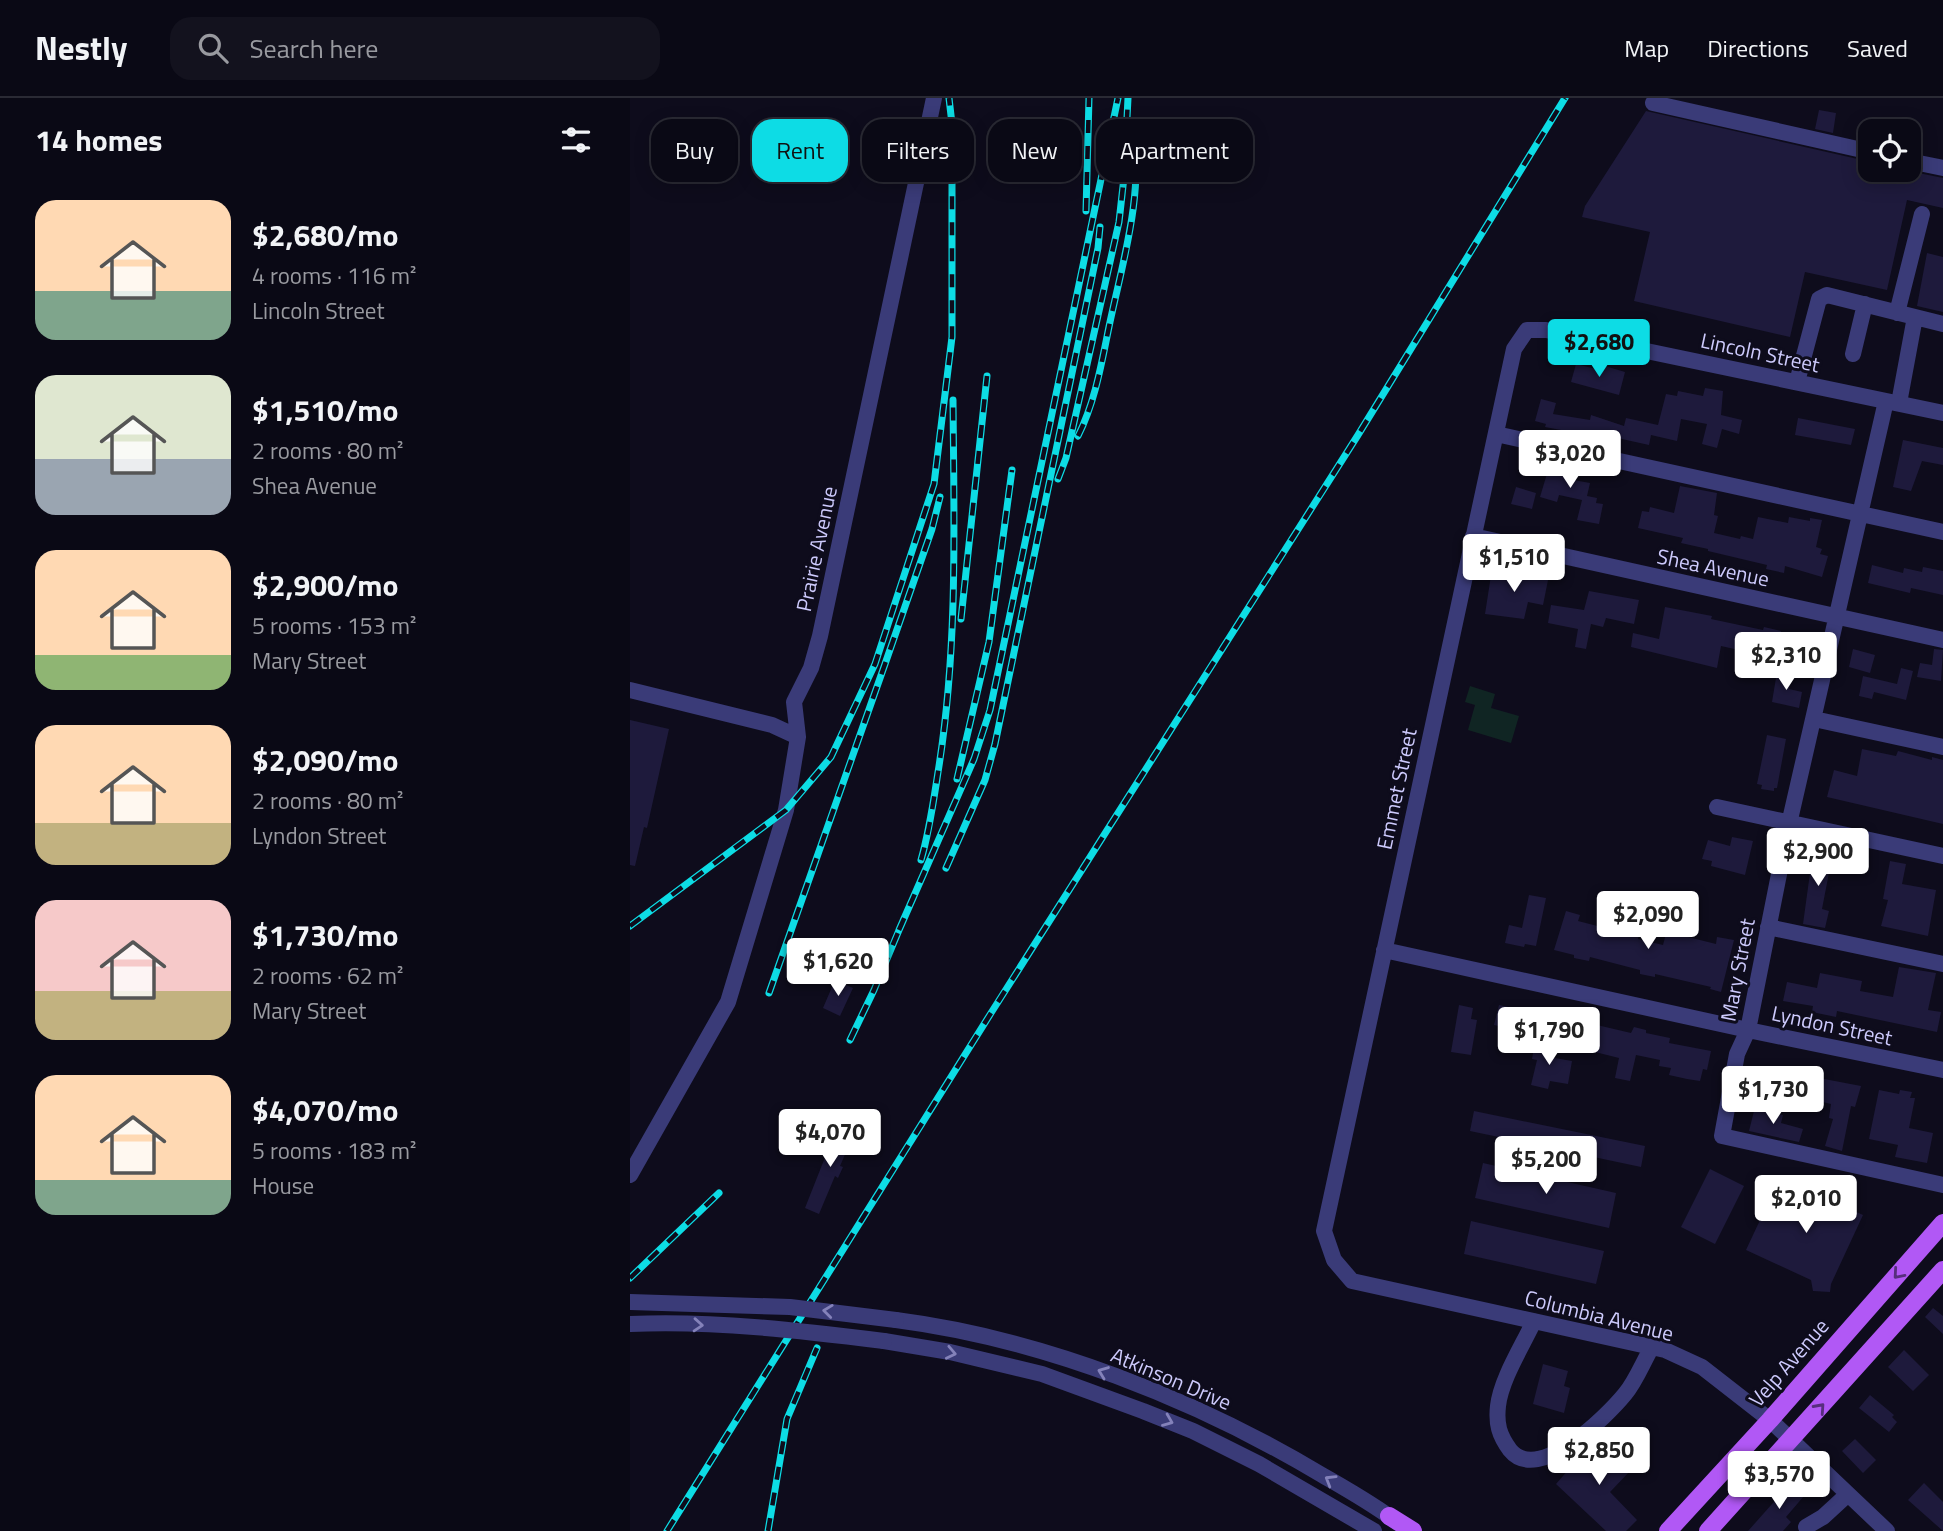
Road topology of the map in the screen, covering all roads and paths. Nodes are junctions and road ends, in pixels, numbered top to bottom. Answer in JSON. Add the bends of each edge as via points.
{"nodes":[{"id":1,"x":934,"y":98,"type":"edge"},
{"id":2,"x":1653,"y":103,"type":"dead end"},
{"id":3,"x":1858,"y":149,"type":"edge"},
{"id":4,"x":1921,"y":163,"type":"edge"},
{"id":5,"x":1943,"y":168,"type":"edge"},
{"id":6,"x":1922,"y":214,"type":"dead end"},
{"id":7,"x":1865,"y":304,"type":"junction"},
{"id":8,"x":1897,"y":313,"type":"junction"},
{"id":9,"x":1915,"y":317,"type":"junction"},
{"id":10,"x":1943,"y":324,"type":"edge"},
{"id":11,"x":1527,"y":330,"type":"joint"},
{"id":12,"x":1853,"y":354,"type":"dead end"},
{"id":13,"x":1797,"y":382,"type":"junction"},
{"id":14,"x":1893,"y":402,"type":"junction"},
{"id":15,"x":1943,"y":413,"type":"edge"},
{"id":16,"x":1496,"y":434,"type":"junction"},
{"id":17,"x":1860,"y":515,"type":"junction"},
{"id":18,"x":1943,"y":532,"type":"edge"},
{"id":19,"x":1473,"y":537,"type":"junction"},
{"id":20,"x":1838,"y":617,"type":"junction"},
{"id":21,"x":1943,"y":640,"type":"edge"},
{"id":22,"x":630,"y":690,"type":"edge"},
{"id":23,"x":1814,"y":719,"type":"junction"},
{"id":24,"x":798,"y":737,"type":"junction"},
{"id":25,"x":1943,"y":747,"type":"edge"},
{"id":26,"x":1717,"y":807,"type":"dead end"},
{"id":27,"x":1789,"y":824,"type":"junction"},
{"id":28,"x":1943,"y":856,"type":"edge"},
{"id":29,"x":1768,"y":927,"type":"junction"},
{"id":30,"x":1384,"y":950,"type":"junction"},
{"id":31,"x":1943,"y":964,"type":"edge"},
{"id":32,"x":1748,"y":1030,"type":"junction"},
{"id":33,"x":1943,"y":1070,"type":"edge"},
{"id":34,"x":630,"y":1175,"type":"edge"},
{"id":35,"x":1943,"y":1185,"type":"edge"},
{"id":36,"x":1943,"y":1223,"type":"edge"},
{"id":37,"x":1334,"y":1260,"type":"joint"},
{"id":38,"x":1943,"y":1270,"type":"edge"},
{"id":39,"x":630,"y":1302,"type":"edge"},
{"id":40,"x":1534,"y":1321,"type":"junction"},
{"id":41,"x":630,"y":1324,"type":"edge"},
{"id":42,"x":1651,"y":1347,"type":"junction"},
{"id":43,"x":1770,"y":1420,"type":"junction"},
{"id":44,"x":1791,"y":1440,"type":"junction"},
{"id":45,"x":1848,"y":1494,"type":"junction"},
{"id":46,"x":1389,"y":1516,"type":"joint"},
{"id":47,"x":1806,"y":1527,"type":"dead end"},
{"id":48,"x":1374,"y":1531,"type":"edge"},
{"id":49,"x":1411,"y":1531,"type":"edge"},
{"id":50,"x":1668,"y":1531,"type":"edge"},
{"id":51,"x":1709,"y":1531,"type":"edge"},
{"id":52,"x":1887,"y":1531,"type":"edge"}],
"edges":[{"from":1,"to":24,"type":"street","name":"Prairie Avenue","via":[[820,636],[794,702]]},
{"from":2,"to":3,"type":"street"},
{"from":4,"to":5,"type":"street"},
{"from":6,"to":8,"type":"street"},
{"from":7,"to":8,"type":"street"},
{"from":7,"to":12,"type":"street"},
{"from":7,"to":13,"type":"street","via":[[1827,295],[1819,299]]},
{"from":8,"to":9,"type":"street"},
{"from":9,"to":10,"type":"street"},
{"from":9,"to":14,"type":"street","name":"Mary Street"},
{"from":11,"to":13,"type":"street","name":"Lincoln Street","via":[[1546,330]]},
{"from":11,"to":16,"type":"street","name":"Emmet Street","via":[[1514,349]]},
{"from":13,"to":14,"type":"street","name":"Lincoln Street"},
{"from":14,"to":15,"type":"street","name":"Lincoln Street"},
{"from":14,"to":17,"type":"street","name":"Mary Street"},
{"from":16,"to":17,"type":"street"},
{"from":16,"to":19,"type":"street","name":"Emmet Street"},
{"from":17,"to":18,"type":"street"},
{"from":17,"to":20,"type":"street","name":"Mary Street"},
{"from":19,"to":20,"type":"street","name":"Shea Avenue"},
{"from":19,"to":30,"type":"street","name":"Emmet Street"},
{"from":20,"to":21,"type":"street","name":"Shea Avenue"},
{"from":20,"to":23,"type":"street","name":"Mary Street"},
{"from":22,"to":24,"type":"street","via":[[772,725]]},
{"from":23,"to":25,"type":"street"},
{"from":23,"to":27,"type":"street","name":"Mary Street"},
{"from":24,"to":34,"type":"street","name":"Prairie Avenue","via":[[786,810],[728,1002]]},
{"from":26,"to":27,"type":"street"},
{"from":27,"to":28,"type":"street"},
{"from":27,"to":29,"type":"street","name":"Mary Street"},
{"from":29,"to":31,"type":"street"},
{"from":29,"to":32,"type":"street","name":"Mary Street"},
{"from":30,"to":32,"type":"street","name":"Lyndon Street"},
{"from":30,"to":37,"type":"street","name":"Emmet Street","via":[[1324,1231]]},
{"from":32,"to":33,"type":"street","name":"Lyndon Street"},
{"from":32,"to":35,"type":"street","name":"Mary Street","via":[[1737,1054],[1722,1136]]},
{"from":36,"to":43,"type":"main road","name":"Velp Avenue","one_way":true},
{"from":37,"to":40,"type":"street","name":"Columbia Avenue","via":[[1352,1281]]},
{"from":44,"to":38,"type":"main road","one_way":true},
{"from":46,"to":39,"type":"street","name":"Atkinson Drive","one_way":true,"bridge":true,"via":[[1281,1451],[1144,1388],[1041,1351],[939,1326],[790,1307]]},
{"from":40,"to":42,"type":"street","name":"Columbia Avenue"},
{"from":40,"to":42,"type":"street","via":[[1498,1403],[1497,1430],[1513,1453],[1530,1460],[1557,1453],[1594,1427],[1627,1392]]},
{"from":41,"to":48,"type":"street","name":"Atkinson Drive","one_way":true,"bridge":true,"via":[[787,1330],[884,1341],[1042,1374],[1193,1431]]},
{"from":42,"to":43,"type":"street","name":"Columbia Avenue","via":[[1702,1367]]},
{"from":43,"to":44,"type":"street","name":"Columbia Avenue"},
{"from":43,"to":50,"type":"main road","name":"Velp Avenue"},
{"from":44,"to":45,"type":"street","name":"Columbia Avenue"},
{"from":44,"to":51,"type":"main road"},
{"from":45,"to":47,"type":"street"},
{"from":45,"to":52,"type":"street","name":"Columbia Avenue"},
{"from":46,"to":49,"type":"main road"}]}
